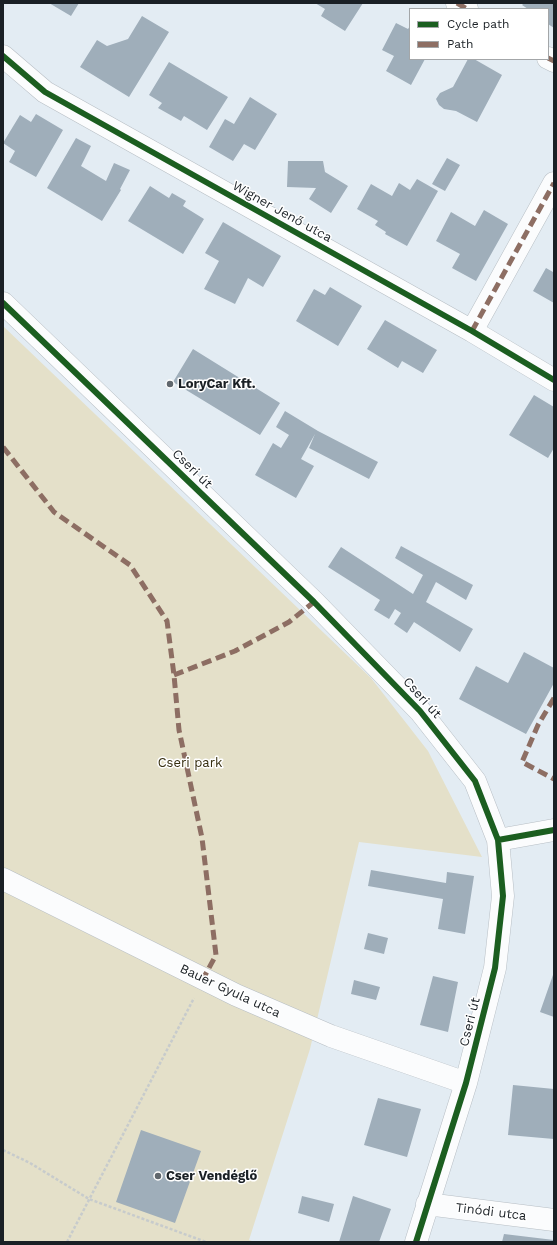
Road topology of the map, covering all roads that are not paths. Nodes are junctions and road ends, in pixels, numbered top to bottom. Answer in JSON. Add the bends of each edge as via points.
{"nodes":[{"id":1,"x":3,"y":56,"type":"edge"},
{"id":2,"x":554,"y":183,"type":"edge"},
{"id":3,"x":3,"y":303,"type":"edge"},
{"id":4,"x":472,"y":331,"type":"junction"},
{"id":5,"x":554,"y":380,"type":"edge"},
{"id":6,"x":554,"y":830,"type":"edge"},
{"id":7,"x":498,"y":840,"type":"junction"},
{"id":8,"x":3,"y":879,"type":"edge"},
{"id":9,"x":466,"y":1083,"type":"junction"},
{"id":10,"x":427,"y":1204,"type":"junction"},
{"id":11,"x":554,"y":1220,"type":"edge"},
{"id":12,"x":416,"y":1242,"type":"edge"}],
"edges":[{"from":1,"to":4,"type":"street","name":"Wigner Jenő utca","via":[[45,92]]},
{"from":2,"to":4,"type":"street"},
{"from":3,"to":7,"type":"street","name":"Cseri út","via":[[309,596],[420,711],[476,781]]},
{"from":4,"to":5,"type":"street","name":"Wigner Jenő utca"},
{"from":6,"to":7,"type":"street"},
{"from":7,"to":9,"type":"street","name":"Cseri út","via":[[503,896],[495,968]]},
{"from":8,"to":9,"type":"street","name":"Bauer Gyula utca","via":[[203,979],[331,1036]]},
{"from":9,"to":10,"type":"street","name":"Cseri út"},
{"from":10,"to":11,"type":"street","name":"Tinódi utca"},
{"from":10,"to":12,"type":"street","name":"Cseri út"}]}
